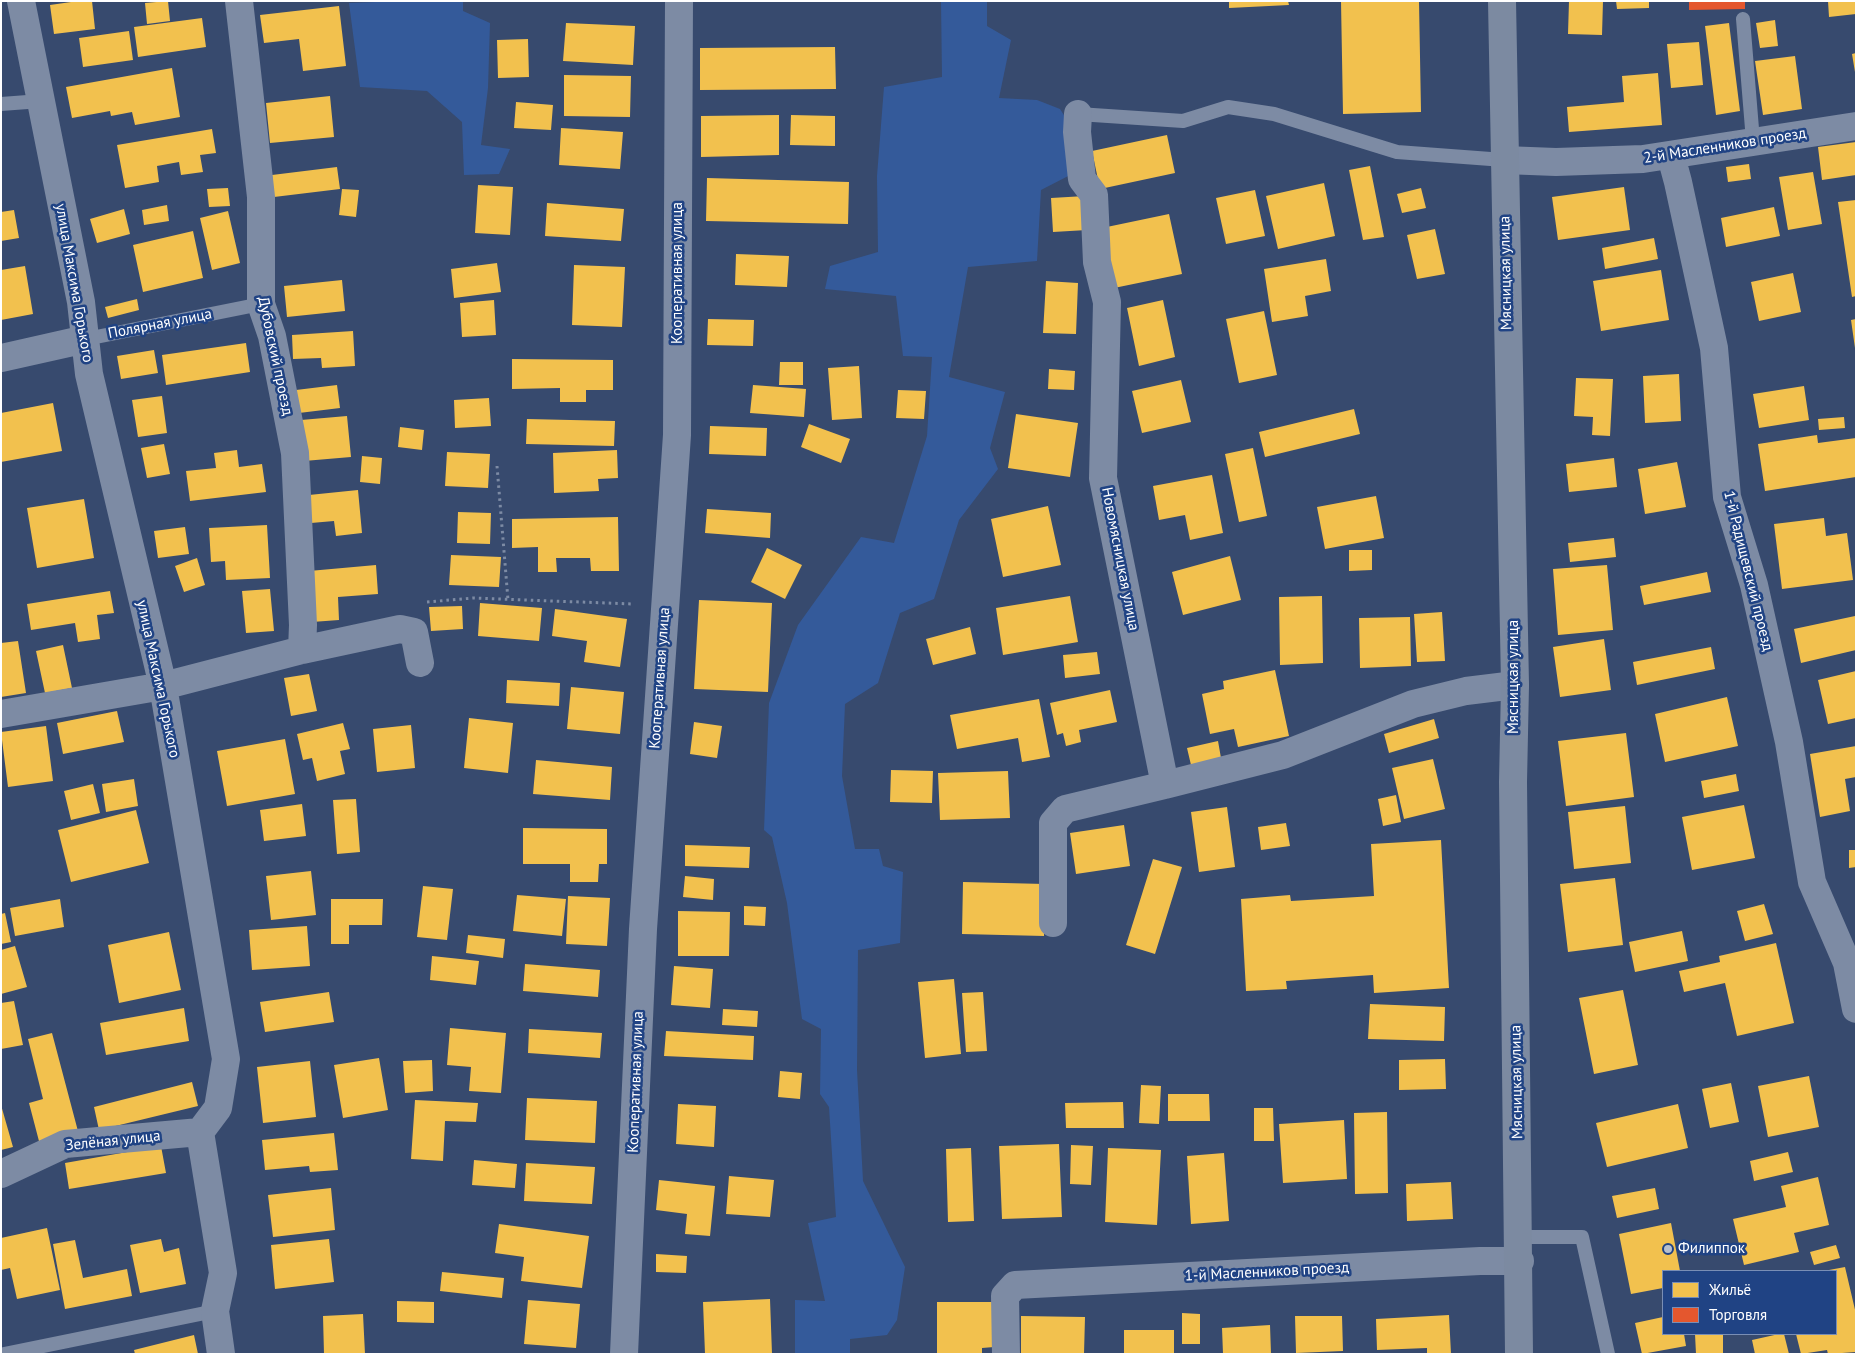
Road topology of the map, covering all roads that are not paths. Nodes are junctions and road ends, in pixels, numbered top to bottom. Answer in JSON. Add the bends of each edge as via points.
{"nodes":[{"id":1,"x":22,"y":1,"type":"edge"},
{"id":2,"x":239,"y":1,"type":"edge"},
{"id":3,"x":679,"y":1,"type":"edge"},
{"id":4,"x":1502,"y":1,"type":"edge"},
{"id":5,"x":1743,"y":19,"type":"dead end"},
{"id":6,"x":41,"y":102,"type":"junction"},
{"id":7,"x":1,"y":104,"type":"edge"},
{"id":8,"x":1078,"y":114,"type":"joint"},
{"id":9,"x":1856,"y":126,"type":"edge"},
{"id":10,"x":1753,"y":141,"type":"junction"},
{"id":11,"x":1670,"y":156,"type":"junction"},
{"id":12,"x":1504,"y":160,"type":"junction"},
{"id":13,"x":261,"y":304,"type":"junction"},
{"id":14,"x":86,"y":339,"type":"junction"},
{"id":15,"x":1,"y":358,"type":"edge"},
{"id":16,"x":302,"y":650,"type":"junction"},
{"id":17,"x":420,"y":663,"type":"dead end"},
{"id":18,"x":1515,"y":685,"type":"junction"},
{"id":19,"x":162,"y":686,"type":"junction"},
{"id":20,"x":1,"y":714,"type":"edge"},
{"id":21,"x":1165,"y":785,"type":"junction"},
{"id":22,"x":1053,"y":923,"type":"dead end"},
{"id":23,"x":1856,"y":1009,"type":"edge"},
{"id":24,"x":200,"y":1132,"type":"junction"},
{"id":25,"x":1,"y":1174,"type":"edge"},
{"id":26,"x":1519,"y":1249,"type":"junction"},
{"id":27,"x":215,"y":1311,"type":"junction"},
{"id":28,"x":4,"y":1354,"type":"edge"},
{"id":29,"x":221,"y":1354,"type":"edge"},
{"id":30,"x":624,"y":1354,"type":"edge"},
{"id":31,"x":1006,"y":1354,"type":"edge"},
{"id":32,"x":1519,"y":1354,"type":"edge"},
{"id":33,"x":1608,"y":1354,"type":"edge"}],
"edges":[{"from":1,"to":6,"type":"street","name":"улица Максима Горького"},
{"from":2,"to":13,"type":"street","name":"Дубовский проезд","via":[[260,197]]},
{"from":3,"to":30,"type":"street","name":"Кооперативная улица","via":[[677,436],[643,929]]},
{"from":4,"to":12,"type":"main road","name":"Мясницкая улица"},
{"from":5,"to":10,"type":"lane"},
{"from":6,"to":7,"type":"lane"},
{"from":6,"to":14,"type":"street","name":"улица Максима Горького"},
{"from":8,"to":12,"type":"lane","via":[[1182,121],[1228,107],[1274,114],[1397,152]]},
{"from":8,"to":21,"type":"street","name":"Новомясницкая улица","via":[[1082,179],[1094,195],[1097,262],[1107,302],[1103,478]]},
{"from":9,"to":10,"type":"street","name":"2-й Масленников проезд"},
{"from":10,"to":11,"type":"street","name":"2-й Масленников проезд"},
{"from":11,"to":12,"type":"street","name":"2-й Масленников проезд","via":[[1556,162]]},
{"from":11,"to":23,"type":"street","name":"1-й Радищевский проезд","via":[[1714,348],[1727,497],[1754,585],[1787,733],[1812,882],[1847,963]]},
{"from":12,"to":18,"type":"main road","name":"Мясницкая улица"},
{"from":13,"to":14,"type":"lane","name":"Полярная улица"},
{"from":13,"to":16,"type":"street","name":"Дубовский проезд","via":[[272,336],[295,454]]},
{"from":14,"to":15,"type":"street","name":"Полярная улица"},
{"from":14,"to":19,"type":"street","name":"улица Максима Горького","via":[[89,374]]},
{"from":16,"to":17,"type":"street","via":[[400,629],[414,632]]},
{"from":16,"to":19,"type":"street"},
{"from":18,"to":21,"type":"street","via":[[1466,691],[1413,704],[1282,755]]},
{"from":18,"to":26,"type":"main road","name":"Мясницкая улица","via":[[1513,782]]},
{"from":19,"to":20,"type":"street"},
{"from":19,"to":24,"type":"street","name":"улица Максима Горького","via":[[226,1059],[218,1108]]},
{"from":21,"to":22,"type":"street","via":[[1065,809],[1053,824]]},
{"from":24,"to":25,"type":"street","name":"Зелёная улица","via":[[65,1144]]},
{"from":24,"to":27,"type":"street","via":[[223,1273]]},
{"from":26,"to":31,"type":"street","name":"1-й Масленников проезд","via":[[1480,1261],[1015,1285],[1005,1296]]},
{"from":26,"to":32,"type":"main road","name":"Мясницкая улица"},
{"from":26,"to":33,"type":"lane","via":[[1582,1237]]},
{"from":27,"to":28,"type":"lane"},
{"from":27,"to":29,"type":"street"}]}
